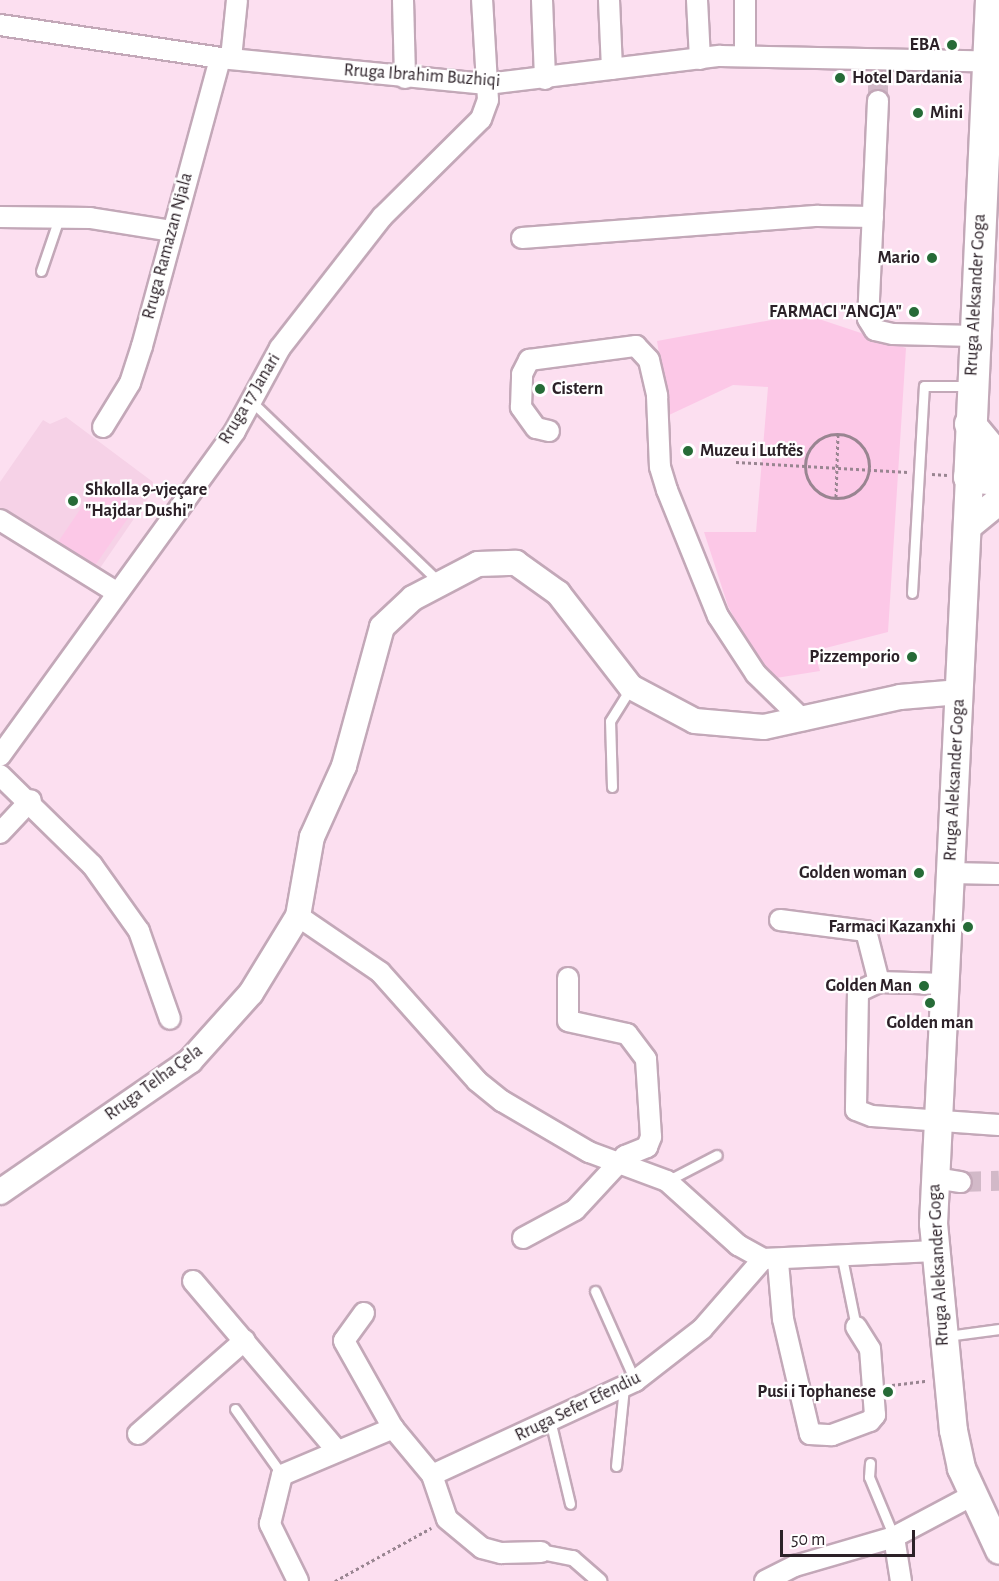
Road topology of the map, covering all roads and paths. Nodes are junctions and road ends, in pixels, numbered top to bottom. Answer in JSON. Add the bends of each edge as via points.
{"nodes":[{"id":1,"x":237,"y":0,"type":"edge"},
{"id":2,"x":403,"y":0,"type":"edge"},
{"id":3,"x":482,"y":0,"type":"edge"},
{"id":4,"x":542,"y":0,"type":"edge"},
{"id":5,"x":609,"y":0,"type":"edge"},
{"id":6,"x":698,"y":0,"type":"edge"},
{"id":7,"x":745,"y":0,"type":"edge"},
{"id":8,"x":990,"y":0,"type":"edge"},
{"id":9,"x":0,"y":25,"type":"edge"},
{"id":10,"x":745,"y":57,"type":"junction"},
{"id":11,"x":225,"y":58,"type":"junction"},
{"id":12,"x":700,"y":59,"type":"junction"},
{"id":13,"x":994,"y":61,"type":"edge"},
{"id":14,"x":612,"y":69,"type":"junction"},
{"id":15,"x":405,"y":78,"type":"junction"},
{"id":16,"x":545,"y":79,"type":"junction"},
{"id":17,"x":487,"y":84,"type":"junction"},
{"id":18,"x":878,"y":101,"type":"tunnel mouth"},
{"id":19,"x":0,"y":217,"type":"edge"},
{"id":20,"x":873,"y":217,"type":"junction"},
{"id":21,"x":59,"y":218,"type":"junction"},
{"id":22,"x":171,"y":231,"type":"junction"},
{"id":23,"x":522,"y":238,"type":"dead end"},
{"id":24,"x":41,"y":271,"type":"dead end"},
{"id":25,"x":974,"y":336,"type":"junction"},
{"id":26,"x":971,"y":386,"type":"junction"},
{"id":27,"x":249,"y":400,"type":"junction"},
{"id":28,"x":970,"y":424,"type":"junction"},
{"id":29,"x":103,"y":427,"type":"dead end"},
{"id":30,"x":549,"y":430,"type":"dead end"},
{"id":31,"x":838,"y":433,"type":"junction"},
{"id":32,"x":999,"y":459,"type":"edge"},
{"id":33,"x":736,"y":462,"type":"dead end"},
{"id":34,"x":804,"y":466,"type":"junction"},
{"id":35,"x":836,"y":468,"type":"junction"},
{"id":36,"x":869,"y":469,"type":"junction"},
{"id":37,"x":918,"y":473,"type":"junction"},
{"id":38,"x":969,"y":477,"type":"junction"},
{"id":39,"x":999,"y":480,"type":"edge"},
{"id":40,"x":836,"y":498,"type":"junction"},
{"id":41,"x":999,"y":500,"type":"edge"},
{"id":42,"x":0,"y":520,"type":"edge"},
{"id":43,"x":967,"y":526,"type":"junction"},
{"id":44,"x":441,"y":584,"type":"junction"},
{"id":45,"x":116,"y":592,"type":"junction"},
{"id":46,"x":912,"y":593,"type":"dead end"},
{"id":47,"x":631,"y":687,"type":"junction"},
{"id":48,"x":960,"y":692,"type":"junction"},
{"id":49,"x":802,"y":720,"type":"junction"},
{"id":50,"x":0,"y":756,"type":"edge"},
{"id":51,"x":0,"y":774,"type":"edge"},
{"id":52,"x":612,"y":787,"type":"dead end"},
{"id":53,"x":31,"y":800,"type":"junction"},
{"id":54,"x":0,"y":833,"type":"edge"},
{"id":55,"x":951,"y":873,"type":"junction"},
{"id":56,"x":999,"y":874,"type":"edge"},
{"id":57,"x":298,"y":916,"type":"junction"},
{"id":58,"x":780,"y":920,"type":"dead end"},
{"id":59,"x":568,"y":978,"type":"dead end"},
{"id":60,"x":879,"y":982,"type":"junction"},
{"id":61,"x":945,"y":984,"type":"junction"},
{"id":62,"x":170,"y":1019,"type":"dead end"},
{"id":63,"x":937,"y":1119,"type":"junction"},
{"id":64,"x":999,"y":1125,"type":"edge"},
{"id":65,"x":717,"y":1155,"type":"dead end"},
{"id":66,"x":618,"y":1163,"type":"junction"},
{"id":67,"x":667,"y":1181,"type":"junction"},
{"id":68,"x":0,"y":1191,"type":"edge"},
{"id":69,"x":523,"y":1238,"type":"dead end"},
{"id":70,"x":935,"y":1251,"type":"junction"},
{"id":71,"x":842,"y":1257,"type":"junction"},
{"id":72,"x":771,"y":1261,"type":"junction"},
{"id":73,"x":193,"y":1281,"type":"dead end"},
{"id":74,"x":595,"y":1291,"type":"dead end"},
{"id":75,"x":364,"y":1313,"type":"dead end"},
{"id":76,"x":856,"y":1327,"type":"joint"},
{"id":77,"x":999,"y":1329,"type":"edge"},
{"id":78,"x":942,"y":1336,"type":"junction"},
{"id":79,"x":245,"y":1340,"type":"junction"},
{"id":80,"x":946,"y":1378,"type":"junction"},
{"id":81,"x":630,"y":1384,"type":"junction"},
{"id":82,"x":876,"y":1388,"type":"junction"},
{"id":83,"x":235,"y":1409,"type":"dead end"},
{"id":84,"x":551,"y":1424,"type":"junction"},
{"id":85,"x":393,"y":1428,"type":"junction"},
{"id":86,"x":138,"y":1434,"type":"dead end"},
{"id":87,"x":337,"y":1451,"type":"junction"},
{"id":88,"x":870,"y":1463,"type":"dead end"},
{"id":89,"x":616,"y":1466,"type":"dead end"},
{"id":90,"x":282,"y":1475,"type":"junction"},
{"id":91,"x":432,"y":1475,"type":"junction"},
{"id":92,"x":973,"y":1495,"type":"junction"},
{"id":93,"x":570,"y":1504,"type":"dead end"},
{"id":94,"x":447,"y":1519,"type":"junction"},
{"id":95,"x":894,"y":1537,"type":"junction"},
{"id":96,"x":999,"y":1550,"type":"edge"},
{"id":97,"x":541,"y":1552,"type":"joint"},
{"id":98,"x":298,"y":1581,"type":"edge"},
{"id":99,"x":335,"y":1581,"type":"edge"},
{"id":100,"x":599,"y":1581,"type":"edge"},
{"id":101,"x":765,"y":1581,"type":"edge"},
{"id":102,"x":901,"y":1581,"type":"edge"}],
"edges":[{"from":1,"to":11,"type":"street","name":"Rruga Ramazan Njala"},
{"from":2,"to":15,"type":"street"},
{"from":3,"to":17,"type":"street","name":"Rruga 17 Janari"},
{"from":4,"to":16,"type":"street"},
{"from":5,"to":14,"type":"street"},
{"from":6,"to":12,"type":"street"},
{"from":7,"to":10,"type":"street"},
{"from":8,"to":13,"type":"main road","name":"Rruga Aleksander Goga"},
{"from":9,"to":11,"type":"street","name":"Rruga Ibrahim Buzhiqi"},
{"from":10,"to":12,"type":"street","name":"Rruga Ibrahim Buzhiqi"},
{"from":10,"to":13,"type":"street","name":"Rruga Ibrahim Buzhiqi","via":[[879,63]]},
{"from":11,"to":15,"type":"street","name":"Rruga Ibrahim Buzhiqi"},
{"from":11,"to":22,"type":"street","name":"Rruga Ramazan Njala"},
{"from":12,"to":14,"type":"street","name":"Rruga Ibrahim Buzhiqi"},
{"from":13,"to":25,"type":"main road","name":"Rruga Aleksander Goga"},
{"from":14,"to":16,"type":"street","name":"Rruga Ibrahim Buzhiqi"},
{"from":15,"to":17,"type":"street","name":"Rruga Ibrahim Buzhiqi"},
{"from":16,"to":17,"type":"street","name":"Rruga Ibrahim Buzhiqi"},
{"from":17,"to":27,"type":"street","name":"Rruga 17 Janari","via":[[488,100],[481,119],[382,216],[280,348]]},
{"from":18,"to":20,"type":"street"},
{"from":19,"to":21,"type":"street"},
{"from":20,"to":23,"type":"street","via":[[818,216]]},
{"from":20,"to":25,"type":"street","via":[[868,319],[876,330]]},
{"from":21,"to":22,"type":"street"},
{"from":21,"to":24,"type":"lane"},
{"from":22,"to":29,"type":"street","name":"Rruga Ramazan Njala","via":[[130,383]]},
{"from":25,"to":26,"type":"main road","name":"Rruga Aleksander Goga"},
{"from":26,"to":28,"type":"main road","name":"Rruga Aleksander Goga"},
{"from":26,"to":37,"type":"lane","via":[[924,386]]},
{"from":27,"to":44,"type":"lane"},
{"from":27,"to":45,"type":"street","name":"Rruga 17 Janari","via":[[236,431]]},
{"from":28,"to":32,"type":"main road"},
{"from":28,"to":38,"type":"main road","name":"Rruga Aleksander Goga"},
{"from":30,"to":49,"type":"street","via":[[526,420],[522,407],[522,374],[530,360],[636,346],[648,360],[657,396],[660,467],[718,616],[756,674]]},
{"from":31,"to":34,"type":"path","via":[[815,442]]},
{"from":31,"to":35,"type":"path"},
{"from":31,"to":36,"type":"path","via":[[860,443]]},
{"from":33,"to":34,"type":"path"},
{"from":34,"to":35,"type":"path"},
{"from":34,"to":40,"type":"path","via":[[816,490]]},
{"from":35,"to":36,"type":"path"},
{"from":35,"to":40,"type":"path"},
{"from":36,"to":37,"type":"path"},
{"from":36,"to":40,"type":"path","via":[[860,488]]},
{"from":37,"to":38,"type":"path"},
{"from":37,"to":46,"type":"lane"},
{"from":38,"to":39,"type":"main road"},
{"from":38,"to":43,"type":"main road","name":"Rruga Aleksander Goga"},
{"from":41,"to":43,"type":"main road"},
{"from":42,"to":45,"type":"street"},
{"from":43,"to":48,"type":"main road","name":"Rruga Aleksander Goga"},
{"from":44,"to":47,"type":"street","via":[[491,560],[506,559],[528,569],[558,593]]},
{"from":44,"to":57,"type":"street","via":[[399,605],[382,627],[344,766],[312,837]]},
{"from":45,"to":50,"type":"street","name":"Rruga 17 Janari"},
{"from":47,"to":49,"type":"street","via":[[695,721],[739,727]]},
{"from":47,"to":52,"type":"lane","via":[[610,721]]},
{"from":48,"to":49,"type":"street","via":[[900,697]]},
{"from":48,"to":55,"type":"main road","name":"Rruga Aleksander Goga"},
{"from":51,"to":53,"type":"street"},
{"from":53,"to":54,"type":"street"},
{"from":53,"to":62,"type":"street","via":[[92,865],[139,931]]},
{"from":55,"to":56,"type":"street"},
{"from":55,"to":61,"type":"main road","name":"Rruga Aleksander Goga"},
{"from":57,"to":66,"type":"street","via":[[380,972],[494,1094],[588,1152]]},
{"from":57,"to":68,"type":"street","name":"Rruga Telha Çela","via":[[231,1020],[190,1061]]},
{"from":58,"to":60,"type":"street","via":[[866,930]]},
{"from":59,"to":66,"type":"street","via":[[568,1021],[627,1035],[646,1059],[651,1137],[647,1147]]},
{"from":60,"to":61,"type":"street"},
{"from":60,"to":63,"type":"street","via":[[861,989],[855,998],[856,1110],[872,1116]]},
{"from":61,"to":63,"type":"main road","name":"Rruga Aleksander Goga"},
{"from":63,"to":64,"type":"street"},
{"from":63,"to":70,"type":"main road","name":"Rruga Aleksander Goga","via":[[948,1180]]},
{"from":65,"to":67,"type":"lane"},
{"from":66,"to":67,"type":"street"},
{"from":66,"to":69,"type":"street","via":[[575,1210]]},
{"from":67,"to":72,"type":"street","via":[[738,1245]]},
{"from":70,"to":71,"type":"street"},
{"from":70,"to":78,"type":"main road","name":"Rruga Aleksander Goga"},
{"from":71,"to":72,"type":"street"},
{"from":71,"to":76,"type":"lane"},
{"from":72,"to":81,"type":"street","name":"Rruga Sefer Efendiu","via":[[702,1329]]},
{"from":72,"to":82,"type":"street","via":[[810,1434],[832,1435],[870,1421]]},
{"from":73,"to":79,"type":"street"},
{"from":74,"to":81,"type":"lane"},
{"from":75,"to":85,"type":"street","via":[[344,1341]]},
{"from":76,"to":82,"type":"street","via":[[870,1348]]},
{"from":77,"to":78,"type":"lane"},
{"from":78,"to":80,"type":"main road","name":"Rruga Aleksander Goga"},
{"from":79,"to":86,"type":"street"},
{"from":79,"to":87,"type":"street"},
{"from":80,"to":82,"type":"path"},
{"from":80,"to":92,"type":"main road","name":"Rruga Aleksander Goga","via":[[961,1468]]},
{"from":81,"to":84,"type":"street","name":"Rruga Sefer Efendiu"},
{"from":81,"to":89,"type":"lane"},
{"from":83,"to":90,"type":"lane"},
{"from":84,"to":91,"type":"street","name":"Rruga Sefer Efendiu"},
{"from":84,"to":93,"type":"lane"},
{"from":85,"to":87,"type":"street"},
{"from":85,"to":91,"type":"street"},
{"from":87,"to":90,"type":"street"},
{"from":88,"to":95,"type":"lane","via":[[869,1477]]},
{"from":90,"to":98,"type":"street","via":[[270,1524]]},
{"from":91,"to":94,"type":"street"},
{"from":92,"to":95,"type":"street"},
{"from":92,"to":96,"type":"main road","name":"Rruga Aleksander Goga"},
{"from":94,"to":97,"type":"street","via":[[482,1548]]},
{"from":94,"to":99,"type":"path"},
{"from":95,"to":101,"type":"street","via":[[795,1566]]},
{"from":95,"to":102,"type":"street"},
{"from":97,"to":100,"type":"street","via":[[573,1558]]}]}
